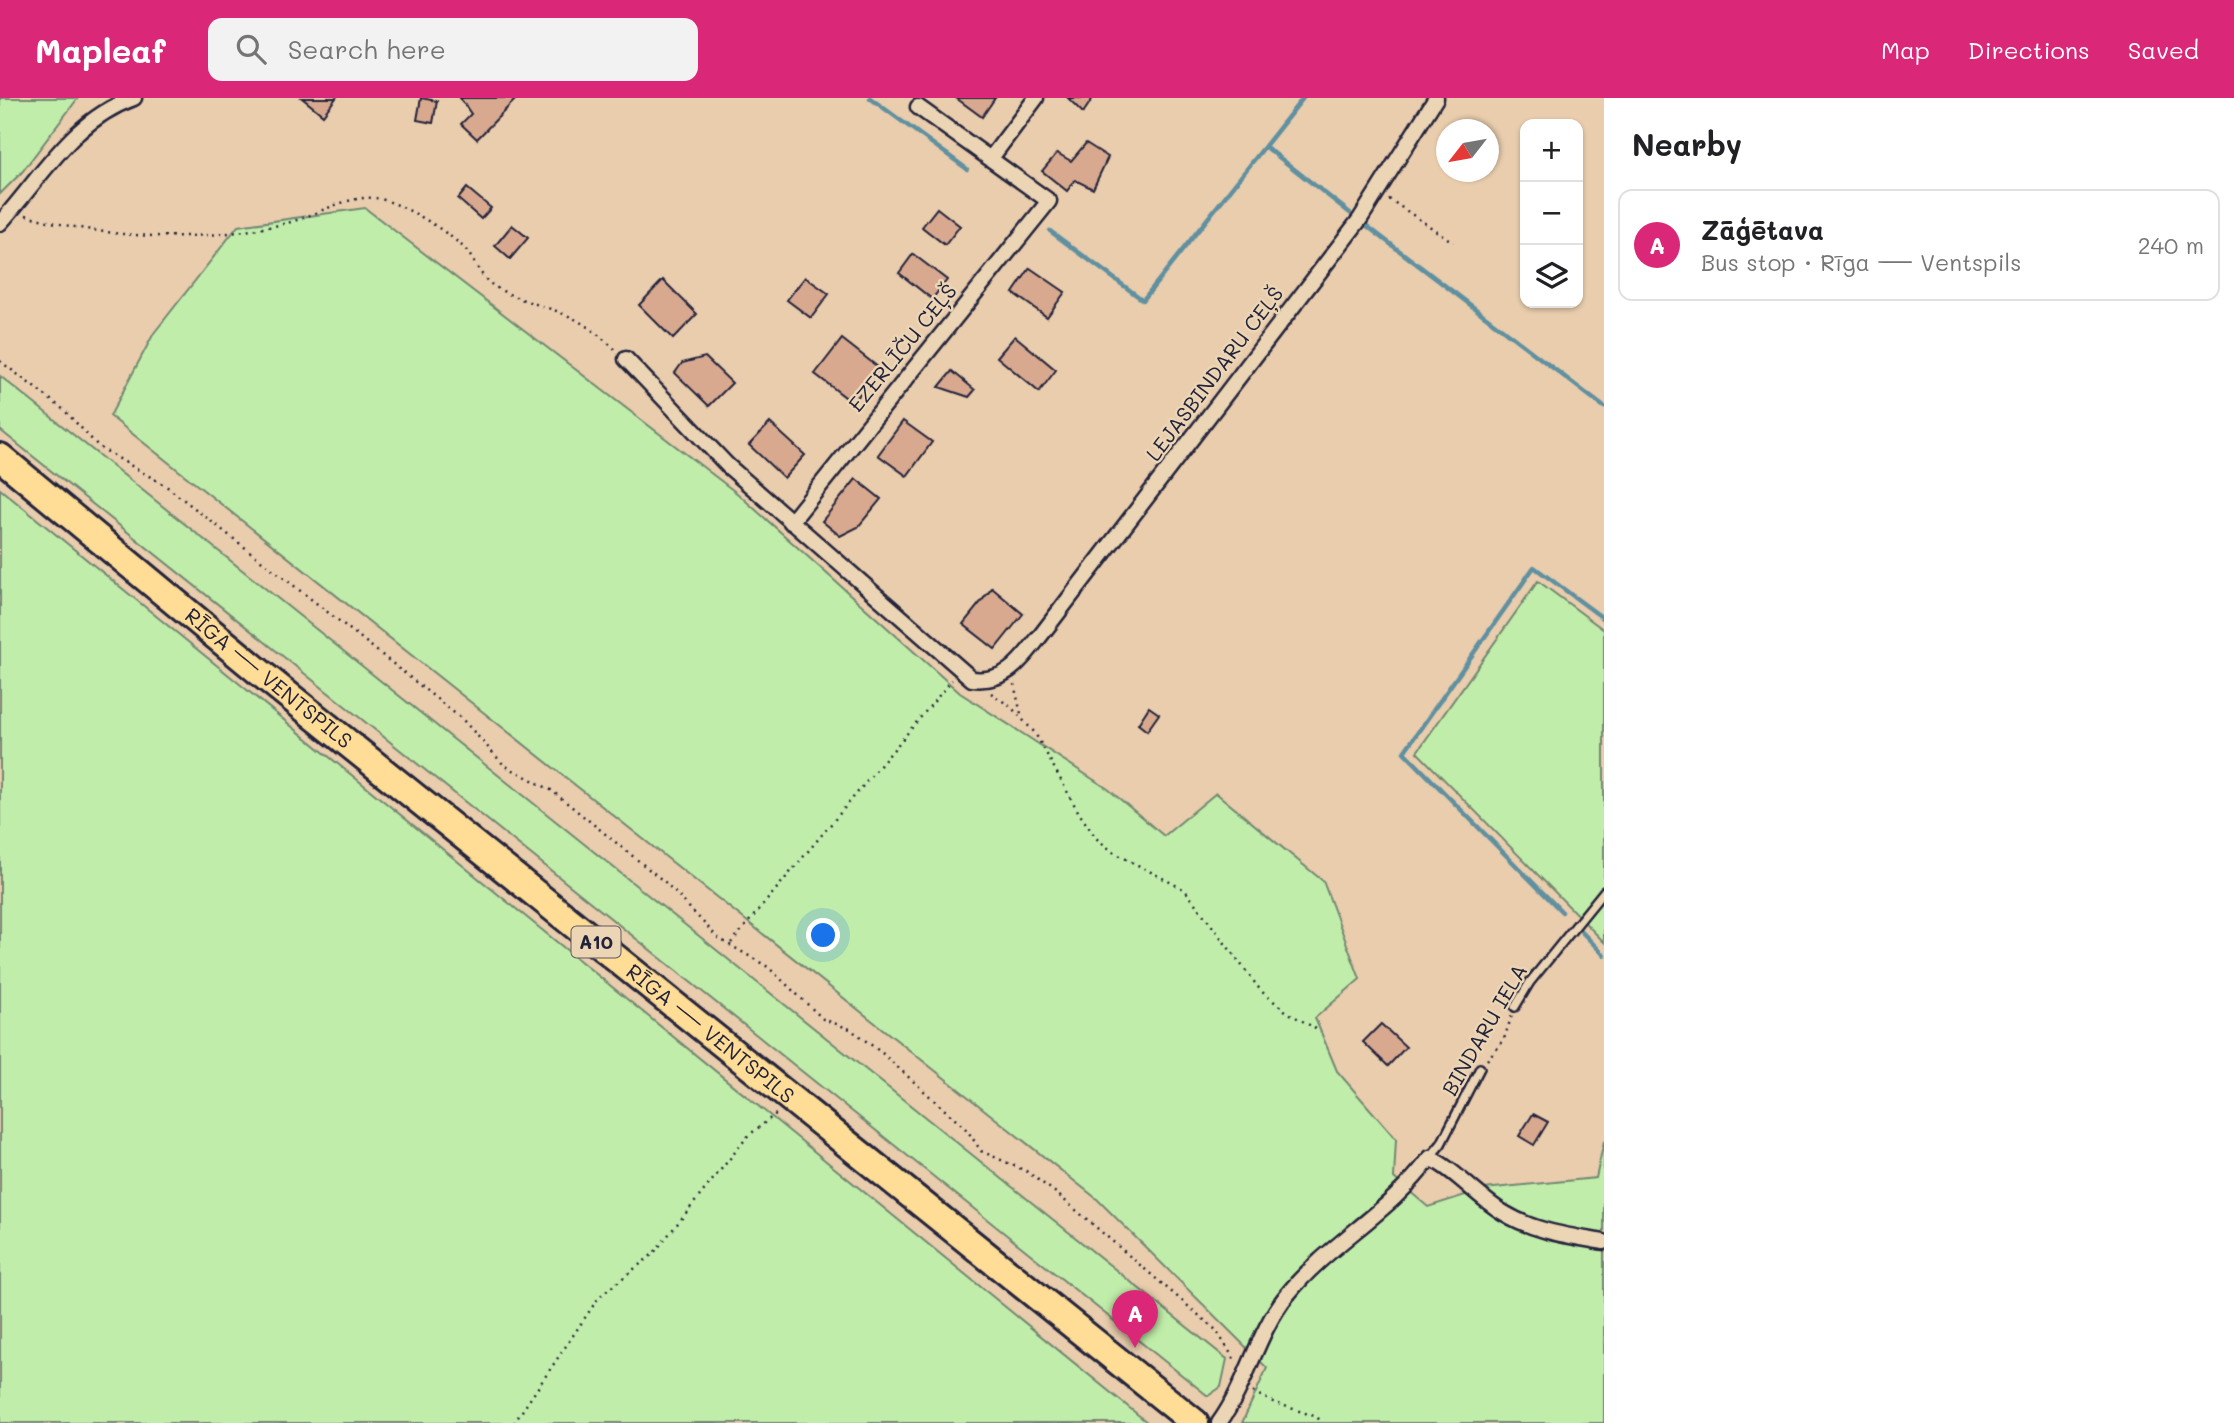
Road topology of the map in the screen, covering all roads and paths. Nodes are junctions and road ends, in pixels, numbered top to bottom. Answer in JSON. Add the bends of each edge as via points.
{"nodes":[{"id":1,"x":134,"y":98,"type":"edge"},
{"id":2,"x":1036,"y":98,"type":"edge"},
{"id":3,"x":1436,"y":98,"type":"edge"},
{"id":4,"x":919,"y":107,"type":"dead end"},
{"id":5,"x":991,"y":158,"type":"junction"},
{"id":6,"x":1377,"y":191,"type":"junction"},
{"id":7,"x":12,"y":210,"type":"junction"},
{"id":8,"x":0,"y":223,"type":"edge"},
{"id":9,"x":1453,"y":242,"type":"dead end"},
{"id":10,"x":626,"y":359,"type":"joint"},
{"id":11,"x":0,"y":361,"type":"edge"},
{"id":12,"x":0,"y":457,"type":"edge"},
{"id":13,"x":791,"y":522,"type":"junction"},
{"id":14,"x":1015,"y":667,"type":"junction"},
{"id":15,"x":966,"y":674,"type":"junction"},
{"id":16,"x":1023,"y":719,"type":"junction"},
{"id":17,"x":1604,"y":891,"type":"edge"},
{"id":18,"x":731,"y":943,"type":"junction"},
{"id":19,"x":1515,"y":1007,"type":"joint"},
{"id":20,"x":1318,"y":1030,"type":"dead end"},
{"id":21,"x":1480,"y":1068,"type":"joint"},
{"id":22,"x":793,"y":1100,"type":"junction"},
{"id":23,"x":1430,"y":1158,"type":"junction"},
{"id":24,"x":1604,"y":1242,"type":"edge"},
{"id":25,"x":1244,"y":1380,"type":"junction"},
{"id":26,"x":513,"y":1423,"type":"edge"},
{"id":27,"x":1195,"y":1423,"type":"edge"},
{"id":28,"x":1219,"y":1423,"type":"edge"},
{"id":29,"x":1322,"y":1423,"type":"edge"}],
"edges":[{"from":1,"to":7,"type":"street","via":[[86,123]]},
{"from":2,"to":5,"type":"street"},
{"from":3,"to":6,"type":"street","name":"LEJASBINDARU CEĻŠ"},
{"from":4,"to":5,"type":"street"},
{"from":5,"to":13,"type":"street","name":"EZERLĪČU CEĻŠ","via":[[1049,201]]},
{"from":6,"to":9,"type":"path"},
{"from":6,"to":14,"type":"street","name":"LEJASBINDARU CEĻŠ"},
{"from":7,"to":8,"type":"street"},
{"from":7,"to":10,"type":"path","via":[[102,233],[202,235],[254,231],[373,198],[397,204],[462,246],[487,281],[567,315]]},
{"from":10,"to":13,"type":"street","via":[[728,466]]},
{"from":11,"to":18,"type":"path","via":[[64,410],[99,447],[166,486],[256,554],[463,720],[505,765],[551,790],[666,883],[719,938]]},
{"from":12,"to":22,"type":"highway","name":"RĪGA — VENTSPILS","number":"A10","via":[[263,675]]},
{"from":13,"to":15,"type":"street"},
{"from":14,"to":15,"type":"street","name":"LEJASBINDARU CEĻŠ","via":[[988,681]]},
{"from":14,"to":16,"type":"path","via":[[1014,690]]},
{"from":15,"to":16,"type":"path"},
{"from":15,"to":18,"type":"path"},
{"from":16,"to":20,"type":"path","via":[[1096,838],[1185,890],[1261,991]]},
{"from":17,"to":19,"type":"lane","name":"BINDARU IELA"},
{"from":18,"to":25,"type":"path","via":[[768,967],[823,1019],[850,1029],[882,1053],[967,1130],[989,1157],[1026,1171],[1056,1193],[1216,1330]]},
{"from":19,"to":21,"type":"path","name":"BINDARU IELA","via":[[1504,1039]]},
{"from":21,"to":23,"type":"lane","name":"BINDARU IELA"},
{"from":22,"to":26,"type":"path","via":[[748,1136],[653,1254],[599,1297]]},
{"from":22,"to":27,"type":"highway","name":"RĪGA — VENTSPILS","number":"A10"},
{"from":23,"to":24,"type":"street","via":[[1505,1214],[1544,1231]]},
{"from":23,"to":25,"type":"street","via":[[1391,1203],[1286,1296],[1252,1354]]},
{"from":25,"to":28,"type":"street"},
{"from":25,"to":29,"type":"path","via":[[1256,1395],[1317,1417]]}]}
